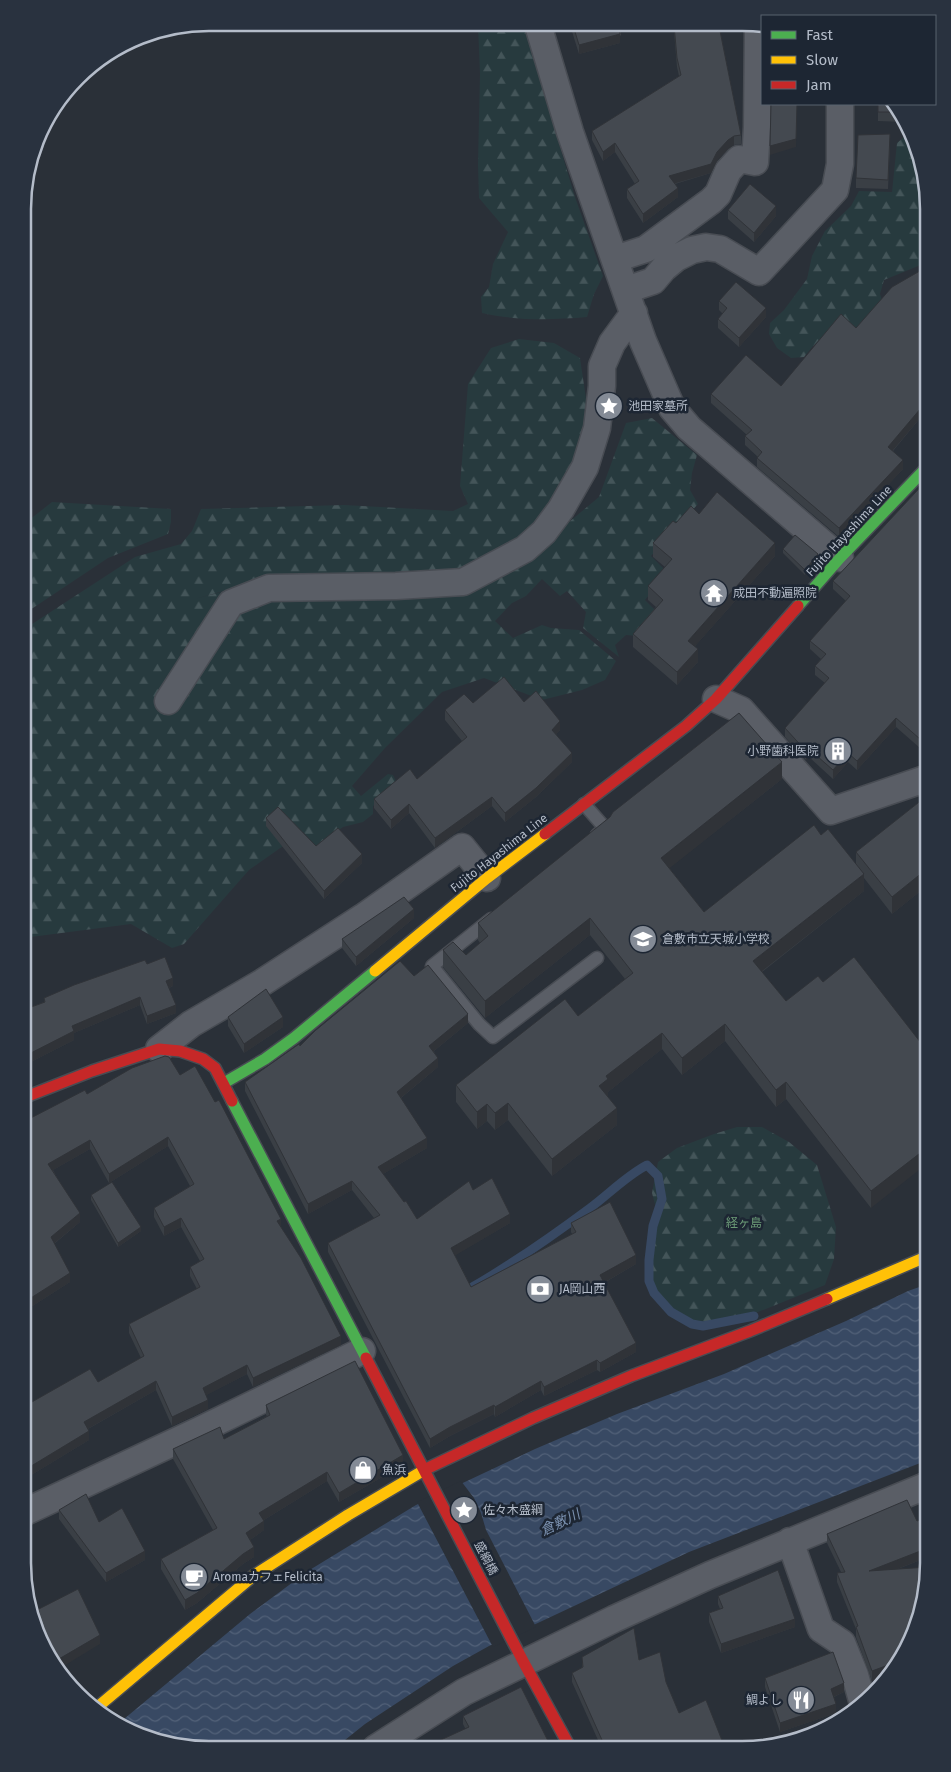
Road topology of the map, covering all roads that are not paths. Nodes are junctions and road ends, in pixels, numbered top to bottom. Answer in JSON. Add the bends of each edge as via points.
{"nodes":[{"id":1,"x":540,"y":31,"type":"edge"},
{"id":2,"x":758,"y":32,"type":"edge"},
{"id":3,"x":840,"y":105,"type":"edge"},
{"id":4,"x":615,"y":259,"type":"junction"},
{"id":5,"x":630,"y":302,"type":"junction"},
{"id":6,"x":920,"y":474,"type":"edge"},
{"id":7,"x":840,"y":558,"type":"junction"},
{"id":8,"x":716,"y":699,"type":"junction"},
{"id":9,"x":168,"y":701,"type":"dead end"},
{"id":10,"x":920,"y":781,"type":"edge"},
{"id":11,"x":584,"y":804,"type":"junction"},
{"id":12,"x":590,"y":840,"type":"edge"},
{"id":13,"x":487,"y":878,"type":"junction"},
{"id":14,"x":500,"y":912,"type":"edge"},
{"id":15,"x":597,"y":958,"type":"dead end"},
{"id":16,"x":160,"y":1049,"type":"junction"},
{"id":17,"x":224,"y":1083,"type":"junction"},
{"id":18,"x":31,"y":1095,"type":"edge"},
{"id":19,"x":920,"y":1259,"type":"edge"},
{"id":20,"x":362,"y":1351,"type":"junction"},
{"id":21,"x":427,"y":1474,"type":"junction"},
{"id":22,"x":920,"y":1488,"type":"edge"},
{"id":23,"x":31,"y":1508,"type":"edge"},
{"id":24,"x":790,"y":1541,"type":"junction"},
{"id":25,"x":521,"y":1657,"type":"junction"},
{"id":26,"x":861,"y":1696,"type":"edge"},
{"id":27,"x":101,"y":1704,"type":"edge"},
{"id":28,"x":387,"y":1741,"type":"edge"},
{"id":29,"x":567,"y":1741,"type":"edge"}],
"edges":[{"from":1,"to":4,"type":"street","via":[[570,132]]},
{"from":2,"to":4,"type":"street","via":[[755,162],[739,159],[711,201],[646,249]]},
{"from":3,"to":5,"type":"street","via":[[840,164],[835,190],[759,272],[720,249],[692,250],[676,258]]},
{"from":4,"to":5,"type":"street"},
{"from":5,"to":7,"type":"street","via":[[672,408],[689,428]]},
{"from":5,"to":9,"type":"street","via":[[602,366],[597,428],[585,467],[555,517],[525,549],[464,582],[269,588],[231,603]]},
{"from":6,"to":7,"type":"street","name":"Fujito Hayashima Line"},
{"from":7,"to":8,"type":"street","name":"Fujito Hayashima Line"},
{"from":8,"to":10,"type":"street","via":[[741,710],[831,811]]},
{"from":8,"to":11,"type":"street","name":"Fujito Hayashima Line"},
{"from":11,"to":12,"type":"lane","via":[[605,828]]},
{"from":11,"to":13,"type":"street","name":"Fujito Hayashima Line"},
{"from":13,"to":16,"type":"street","via":[[462,847],[363,917],[191,1024]]},
{"from":13,"to":17,"type":"street","name":"Fujito Hayashima Line","via":[[294,1038]]},
{"from":14,"to":15,"type":"lane","via":[[432,966],[493,1037]]},
{"from":16,"to":17,"type":"street","via":[[202,1058],[215,1068]]},
{"from":16,"to":18,"type":"street"},
{"from":17,"to":20,"type":"street","name":"盛綱橋"},
{"from":19,"to":21,"type":"street","via":[[750,1331],[614,1383],[534,1418]]},
{"from":20,"to":21,"type":"street","name":"盛綱橋"},
{"from":20,"to":23,"type":"street"},
{"from":21,"to":25,"type":"street","name":"盛綱橋"},
{"from":21,"to":27,"type":"street","via":[[348,1515],[253,1576]]},
{"from":22,"to":24,"type":"street"},
{"from":24,"to":25,"type":"street"},
{"from":24,"to":26,"type":"street","via":[[821,1629],[842,1643]]},
{"from":25,"to":28,"type":"street"},
{"from":25,"to":29,"type":"street","name":"盛綱橋"}]}
